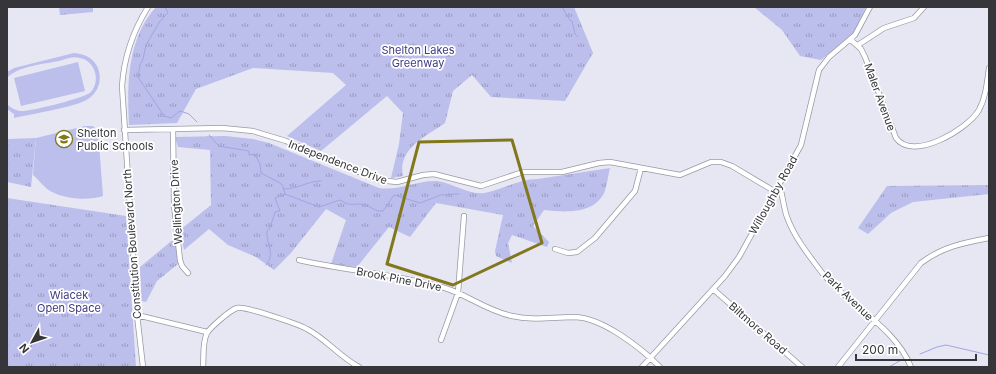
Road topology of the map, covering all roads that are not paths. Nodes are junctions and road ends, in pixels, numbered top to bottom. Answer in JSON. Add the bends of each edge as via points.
{"nodes":[{"id":1,"x":148,"y":7,"type":"edge"},
{"id":2,"x":870,"y":7,"type":"edge"},
{"id":3,"x":924,"y":7,"type":"edge"},
{"id":4,"x":851,"y":40,"type":"junction"},
{"id":5,"x":858,"y":45,"type":"junction"},
{"id":6,"x":989,"y":68,"type":"edge"},
{"id":7,"x":173,"y":129,"type":"junction"},
{"id":8,"x":124,"y":130,"type":"junction"},
{"id":9,"x":641,"y":168,"type":"junction"},
{"id":10,"x":779,"y":184,"type":"junction"},
{"id":11,"x":773,"y":193,"type":"junction"},
{"id":12,"x":782,"y":200,"type":"junction"},
{"id":13,"x":464,"y":216,"type":"dead end"},
{"id":14,"x":989,"y":238,"type":"edge"},
{"id":15,"x":555,"y":249,"type":"dead end"},
{"id":16,"x":299,"y":260,"type":"dead end"},
{"id":17,"x":188,"y":273,"type":"dead end"},
{"id":18,"x":713,"y":289,"type":"junction"},
{"id":19,"x":458,"y":293,"type":"junction"},
{"id":20,"x":137,"y":315,"type":"junction"},
{"id":21,"x":875,"y":322,"type":"junction"},
{"id":22,"x":207,"y":332,"type":"junction"},
{"id":23,"x":441,"y":340,"type":"dead end"},
{"id":24,"x":651,"y":358,"type":"junction"},
{"id":25,"x":143,"y":367,"type":"edge"},
{"id":26,"x":203,"y":367,"type":"edge"},
{"id":27,"x":359,"y":367,"type":"edge"},
{"id":28,"x":642,"y":367,"type":"edge"},
{"id":29,"x":660,"y":367,"type":"edge"},
{"id":30,"x":802,"y":367,"type":"edge"},
{"id":31,"x":838,"y":367,"type":"edge"},
{"id":32,"x":911,"y":367,"type":"edge"}],
"edges":[{"from":1,"to":8,"type":"street","name":"Constitution Boulevard North","via":[[124,63]]},
{"from":2,"to":4,"type":"street","name":"Willoughby Road"},
{"from":3,"to":5,"type":"street","via":[[914,18],[884,28]]},
{"from":4,"to":5,"type":"street","name":"Maler Avenue"},
{"from":4,"to":10,"type":"street","name":"Willoughby Road","via":[[829,57],[819,70],[801,145]]},
{"from":5,"to":6,"type":"street","name":"Maler Avenue","via":[[871,71],[896,138],[900,143],[910,147],[924,146],[943,138],[975,116],[985,95]]},
{"from":7,"to":8,"type":"street","name":"Independence Drive"},
{"from":7,"to":9,"type":"street","name":"Independence Drive","via":[[222,128],[257,132],[390,183],[434,174],[481,186],[524,172],[562,172],[599,162],[618,162]]},
{"from":7,"to":17,"type":"street","name":"Wellington Drive","via":[[174,205],[180,260]]},
{"from":8,"to":20,"type":"street","name":"Constitution Boulevard North"},
{"from":9,"to":11,"type":"street","name":"Independence Drive","via":[[680,175],[705,164],[721,162],[736,168]]},
{"from":9,"to":15,"type":"street","via":[[635,191],[595,238],[577,252],[568,253]]},
{"from":10,"to":11,"type":"street","name":"Willoughby Road"},
{"from":10,"to":12,"type":"street","name":"Park Avenue"},
{"from":11,"to":12,"type":"street"},
{"from":11,"to":18,"type":"street","name":"Willoughby Road","via":[[739,257]]},
{"from":12,"to":21,"type":"street","name":"Park Avenue","via":[[791,227],[824,274]]},
{"from":13,"to":19,"type":"street"},
{"from":14,"to":21,"type":"street","via":[[957,244],[932,254],[911,274]]},
{"from":16,"to":19,"type":"street","name":"Brook Pine Drive","via":[[422,282]]},
{"from":18,"to":24,"type":"street","name":"Willoughby Road"},
{"from":18,"to":30,"type":"street","name":"Biltmore Road"},
{"from":19,"to":23,"type":"street"},
{"from":19,"to":24,"type":"street","name":"Brook Pine Drive","via":[[486,308],[512,316],[590,319],[606,326]]},
{"from":20,"to":22,"type":"street"},
{"from":20,"to":25,"type":"street","name":"Constitution Boulevard North"},
{"from":21,"to":31,"type":"street"},
{"from":21,"to":32,"type":"street","name":"Park Avenue","via":[[899,345]]},
{"from":22,"to":26,"type":"street"},
{"from":22,"to":27,"type":"street","via":[[238,307],[261,312],[307,329]]},
{"from":24,"to":28,"type":"street","name":"Willoughby Road"},
{"from":24,"to":29,"type":"street","name":"Brook Pine Drive"}]}
